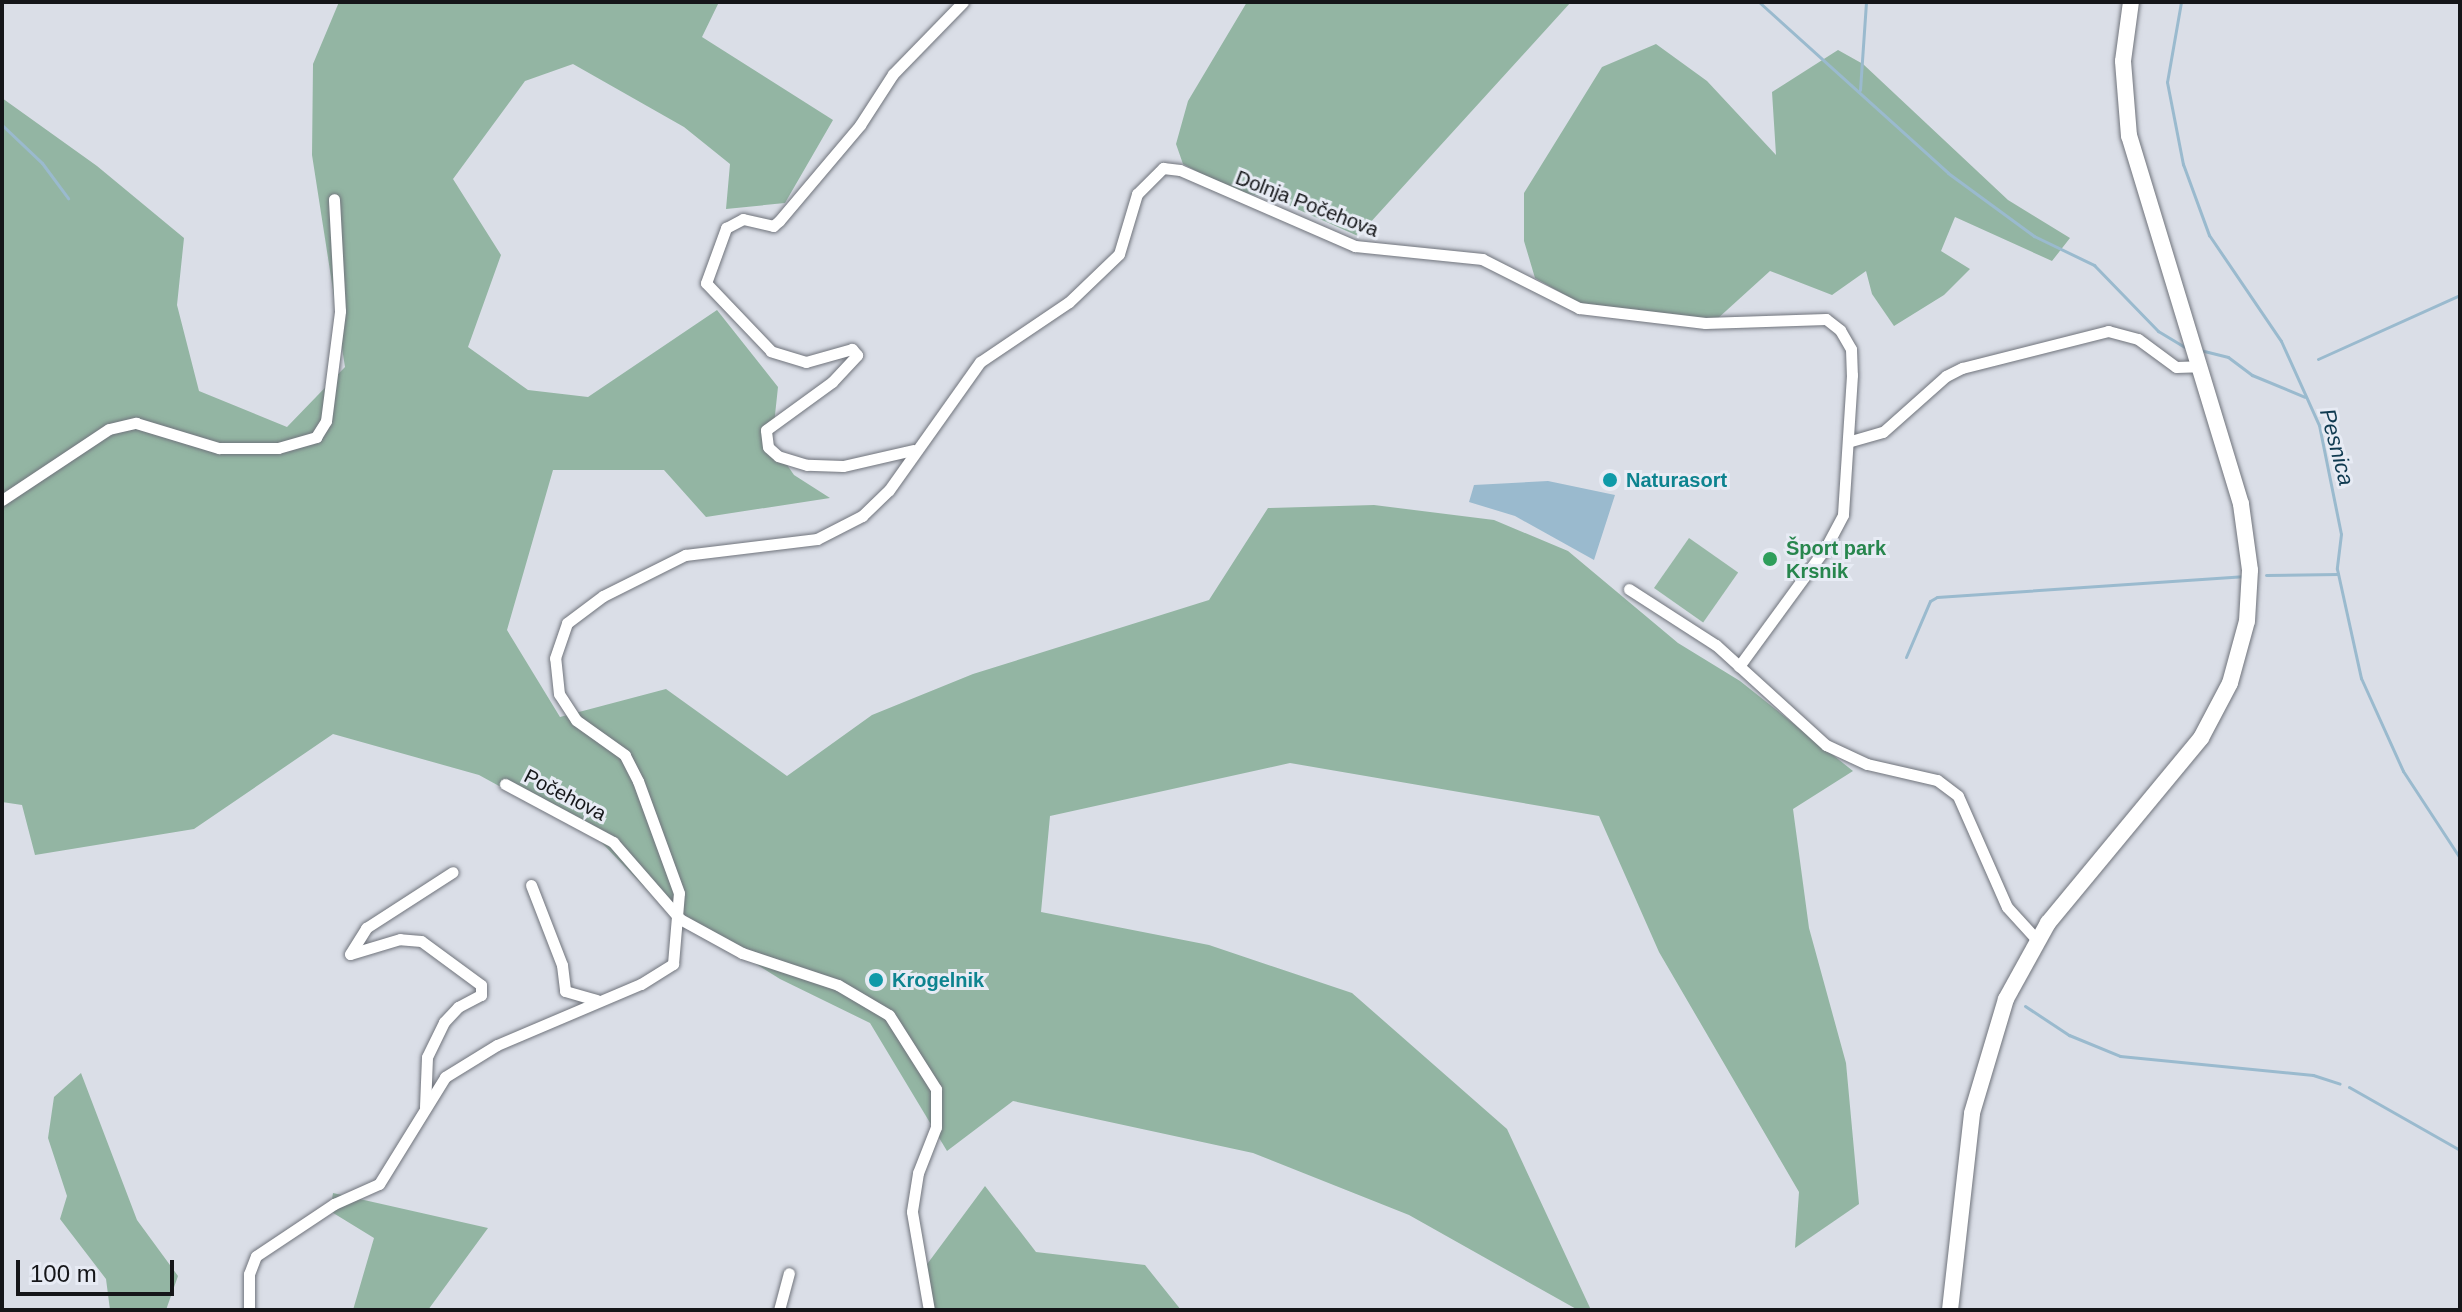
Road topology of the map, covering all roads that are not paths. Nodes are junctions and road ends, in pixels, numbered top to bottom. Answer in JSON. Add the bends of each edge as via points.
{"nodes":[{"id":1,"x":963,"y":2,"type":"edge"},
{"id":2,"x":2131,"y":2,"type":"edge"},
{"id":3,"x":334,"y":199,"type":"dead end"},
{"id":4,"x":2194,"y":353,"type":"junction"},
{"id":5,"x":1851,"y":441,"type":"junction"},
{"id":6,"x":913,"y":450,"type":"junction"},
{"id":7,"x":2,"y":500,"type":"edge"},
{"id":8,"x":1629,"y":589,"type":"dead end"},
{"id":9,"x":1739,"y":666,"type":"junction"},
{"id":10,"x":505,"y":784,"type":"dead end"},
{"id":11,"x":453,"y":872,"type":"dead end"},
{"id":12,"x":531,"y":885,"type":"dead end"},
{"id":13,"x":680,"y":919,"type":"junction"},
{"id":14,"x":2037,"y":940,"type":"junction"},
{"id":15,"x":597,"y":1000,"type":"junction"},
{"id":16,"x":421,"y":1119,"type":"junction"},
{"id":17,"x":789,"y":1273,"type":"dead end"},
{"id":18,"x":249,"y":1310,"type":"edge"},
{"id":19,"x":779,"y":1310,"type":"edge"},
{"id":20,"x":929,"y":1310,"type":"edge"},
{"id":21,"x":1950,"y":1310,"type":"edge"}],
"edges":[{"from":1,"to":6,"type":"street","via":[[893,74],[860,125],[779,221],[773,226],[743,219],[726,228],[706,283],[771,351],[806,362],[852,349],[857,355],[822,391],[766,430],[768,447],[778,456],[807,465],[843,466]]},
{"from":2,"to":4,"type":"main road","via":[[2123,61],[2129,136]]},
{"from":3,"to":7,"type":"street","via":[[339,322],[326,421],[316,437],[278,448],[219,448],[136,423],[109,429]]},
{"from":4,"to":5,"type":"street","via":[[2176,367],[2138,339],[2108,331],[1962,368],[1883,432]]},
{"from":4,"to":14,"type":"main road","via":[[2246,528],[2250,596],[2239,656],[2223,700],[2189,755]]},
{"from":5,"to":6,"type":"street","name":"Dolnja Počehova","via":[[1845,432],[1851,349],[1826,319],[1705,323],[1579,308],[1482,259],[1355,246],[1168,168],[1149,178],[1137,194],[1119,254],[1069,302],[980,362]]},
{"from":5,"to":9,"type":"street","name":"Dolnja Počehova","via":[[1843,515],[1824,550]]},
{"from":6,"to":13,"type":"street","name":"Dolnja Počehova","via":[[889,490],[847,527],[817,539],[685,555],[603,596],[567,623],[555,658],[559,694],[576,720],[625,755],[679,893]]},
{"from":8,"to":9,"type":"street"},
{"from":9,"to":14,"type":"street","via":[[1826,745],[1867,764],[1937,780],[1958,796],[2007,907]]},
{"from":10,"to":13,"type":"street","name":"Počehova","via":[[613,842]]},
{"from":11,"to":16,"type":"street","via":[[366,928],[350,954],[400,939],[421,941],[481,985],[481,995],[444,1022],[427,1057],[428,1097]]},
{"from":12,"to":15,"type":"street","via":[[562,965],[565,991]]},
{"from":13,"to":15,"type":"street","via":[[668,970]]},
{"from":13,"to":20,"type":"street","via":[[742,953],[838,985],[889,1015],[936,1089],[936,1127],[918,1173],[912,1212]]},
{"from":14,"to":21,"type":"main road","via":[[1997,1020],[1977,1088]]},
{"from":15,"to":16,"type":"street","via":[[464,1063],[445,1077]]},
{"from":16,"to":18,"type":"street","via":[[379,1184],[334,1204],[256,1256],[249,1274]]},
{"from":17,"to":19,"type":"street"}]}
